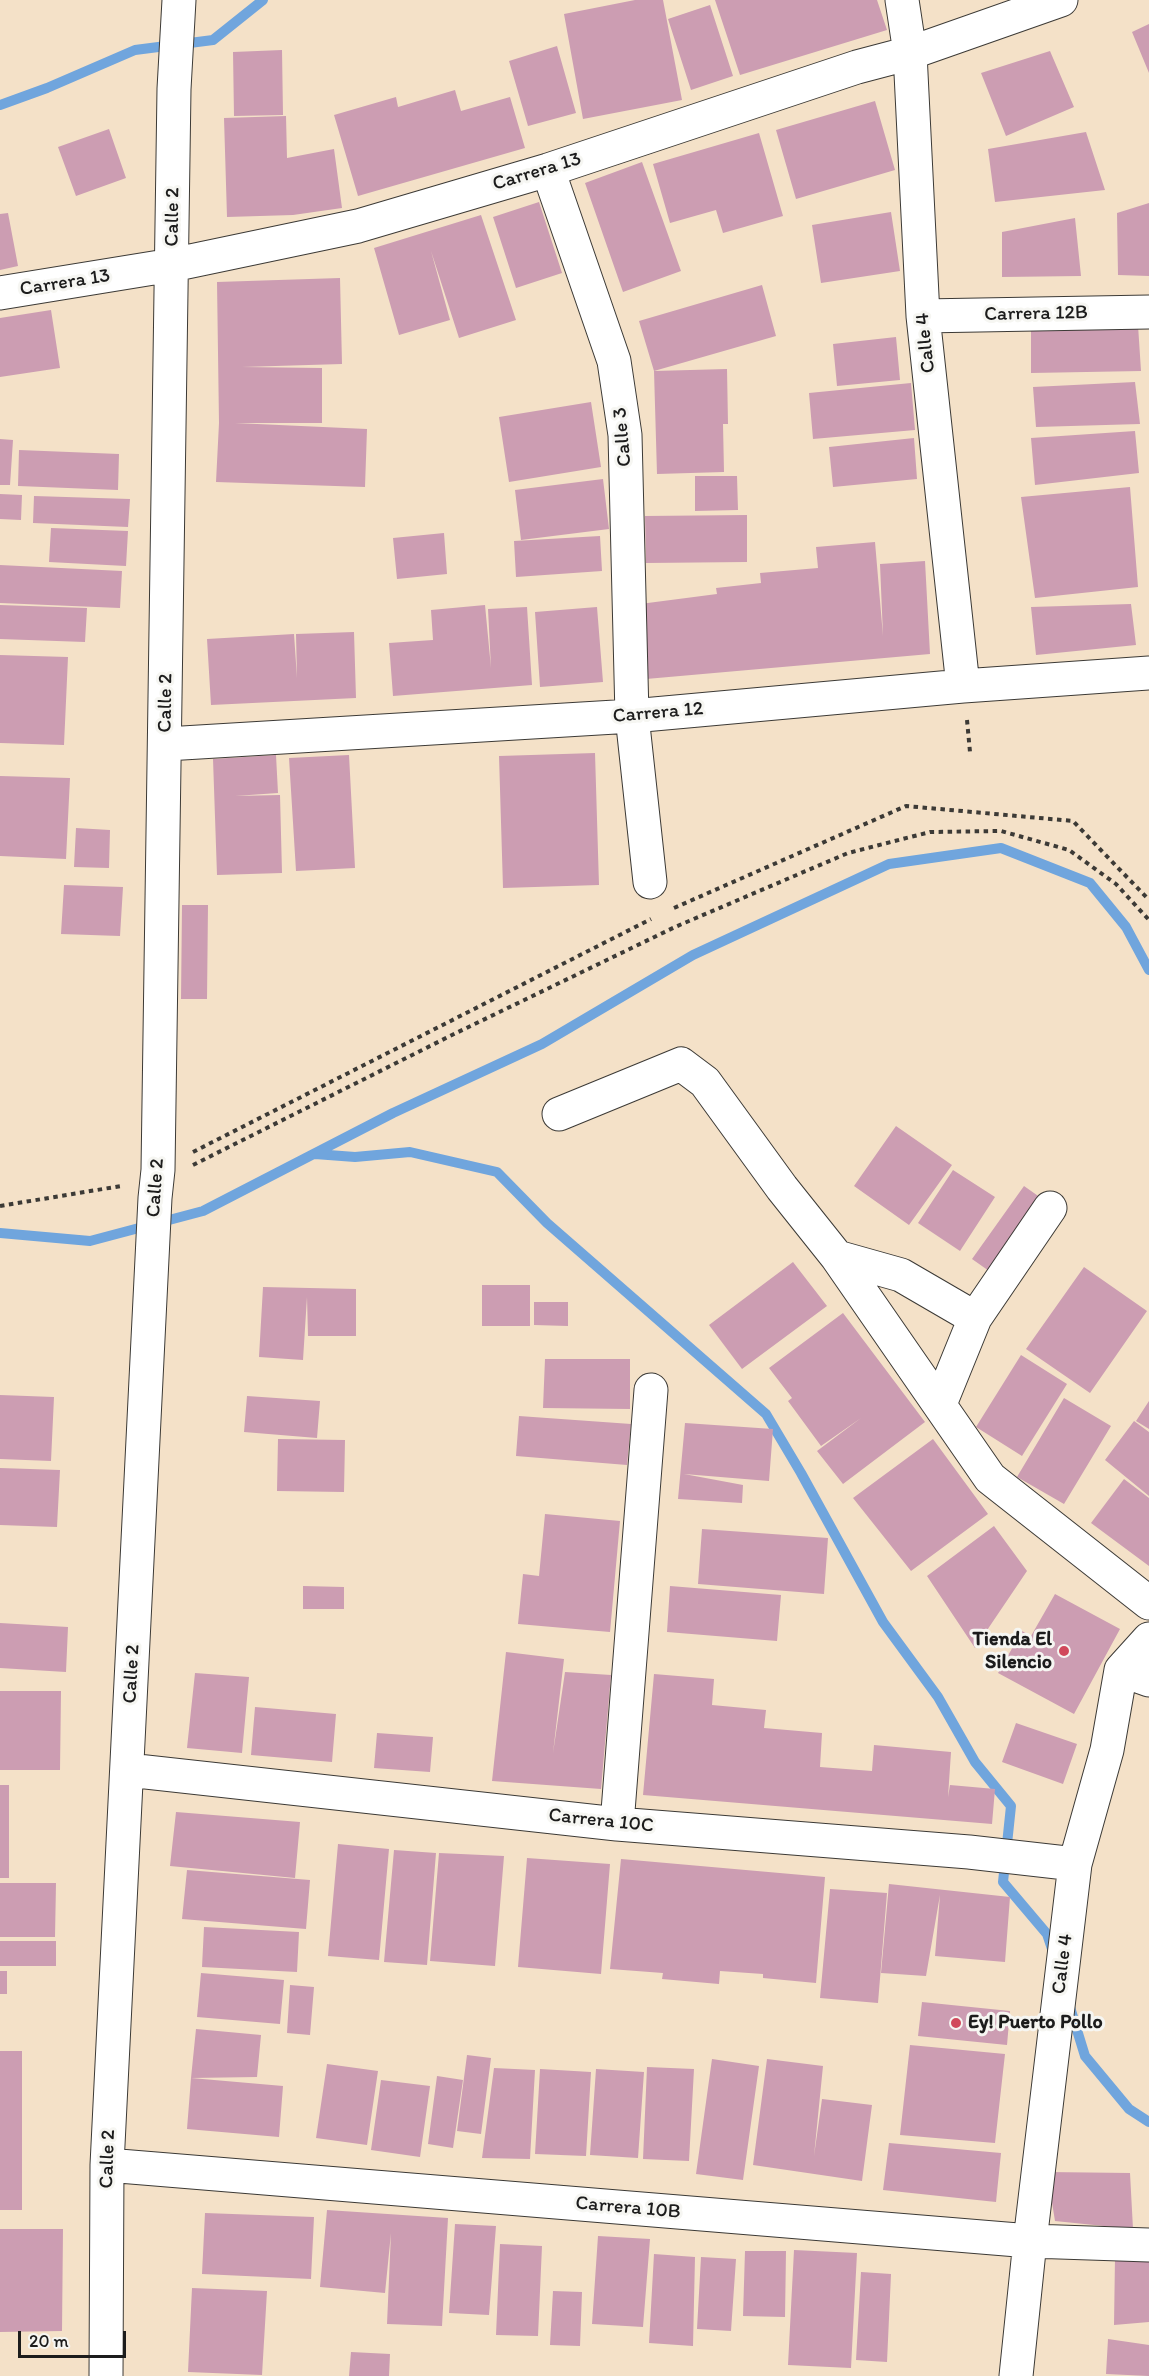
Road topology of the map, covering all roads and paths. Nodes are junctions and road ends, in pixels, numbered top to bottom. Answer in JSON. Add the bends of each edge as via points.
{"nodes":[{"id":1,"x":179,"y":0,"type":"edge"},
{"id":2,"x":902,"y":0,"type":"edge"},
{"id":3,"x":1061,"y":0,"type":"edge"},
{"id":4,"x":910,"y":53,"type":"junction"},
{"id":5,"x":548,"y":170,"type":"junction"},
{"id":6,"x":172,"y":265,"type":"junction"},
{"id":7,"x":0,"y":293,"type":"edge"},
{"id":8,"x":1149,"y":312,"type":"edge"},
{"id":9,"x":923,"y":316,"type":"junction"},
{"id":10,"x":1149,"y":673,"type":"edge"},
{"id":11,"x":963,"y":686,"type":"junction"},
{"id":12,"x":632,"y":716,"type":"junction"},
{"id":13,"x":166,"y":744,"type":"junction"},
{"id":14,"x":650,"y":882,"type":"dead end"},
{"id":15,"x":1149,"y":900,"type":"edge"},
{"id":16,"x":667,"y":911,"type":"dead end"},
{"id":17,"x":656,"y":916,"type":"dead end"},
{"id":18,"x":1149,"y":920,"type":"edge"},
{"id":19,"x":559,"y":1114,"type":"dead end"},
{"id":20,"x":157,"y":1183,"type":"junction"},
{"id":21,"x":0,"y":1206,"type":"edge"},
{"id":22,"x":1050,"y":1208,"type":"dead end"},
{"id":23,"x":837,"y":1257,"type":"junction"},
{"id":24,"x":975,"y":1318,"type":"junction"},
{"id":25,"x":651,"y":1390,"type":"dead end"},
{"id":26,"x":940,"y":1404,"type":"junction"},
{"id":27,"x":1149,"y":1603,"type":"edge"},
{"id":28,"x":1149,"y":1639,"type":"edge"},
{"id":29,"x":1135,"y":1675,"type":"edge"},
{"id":30,"x":128,"y":1770,"type":"junction"},
{"id":31,"x":617,"y":1824,"type":"junction"},
{"id":32,"x":1075,"y":1863,"type":"junction"},
{"id":33,"x":107,"y":2165,"type":"junction"},
{"id":34,"x":1030,"y":2241,"type":"junction"},
{"id":35,"x":1149,"y":2245,"type":"edge"},
{"id":36,"x":106,"y":2376,"type":"edge"},
{"id":37,"x":1016,"y":2376,"type":"edge"}],
"edges":[{"from":1,"to":6,"type":"street","name":"Calle 2"},
{"from":2,"to":4,"type":"street","name":"Calle 4"},
{"from":3,"to":4,"type":"street","name":"Carrera 13"},
{"from":4,"to":5,"type":"street","name":"Carrera 13"},
{"from":4,"to":9,"type":"street","name":"Calle 4"},
{"from":5,"to":6,"type":"street","name":"Carrera 13","via":[[358,226]]},
{"from":5,"to":12,"type":"street","name":"Calle 3","via":[[614,361],[625,435]]},
{"from":6,"to":7,"type":"street","name":"Carrera 13"},
{"from":6,"to":13,"type":"street","name":"Calle 2"},
{"from":8,"to":9,"type":"street","name":"Carrera 12B"},
{"from":9,"to":11,"type":"street","name":"Calle 4"},
{"from":10,"to":11,"type":"street","name":"Carrera 12"},
{"from":11,"to":12,"type":"street","name":"Carrera 12"},
{"from":12,"to":13,"type":"street","name":"Carrera 12"},
{"from":12,"to":14,"type":"street","name":"Calle 3"},
{"from":13,"to":20,"type":"street","name":"Calle 2"},
{"from":15,"to":16,"type":"path","via":[[1073,821],[906,806]]},
{"from":17,"to":20,"type":"path"},
{"from":18,"to":20,"type":"path","via":[[1116,884],[1070,850],[1001,831],[930,832],[848,853],[675,927]]},
{"from":19,"to":23,"type":"street","via":[[681,1064],[705,1082]]},
{"from":20,"to":21,"type":"path"},
{"from":20,"to":30,"type":"street","name":"Calle 2"},
{"from":22,"to":24,"type":"street"},
{"from":23,"to":24,"type":"street","via":[[901,1275]]},
{"from":23,"to":26,"type":"street"},
{"from":24,"to":26,"type":"street"},
{"from":25,"to":31,"type":"street"},
{"from":26,"to":27,"type":"street","via":[[990,1478]]},
{"from":28,"to":29,"type":"street","name":"Calle 4"},
{"from":29,"to":32,"type":"street","name":"Calle 4","via":[[1107,1750]]},
{"from":30,"to":31,"type":"street","name":"Carrera 10C"},
{"from":30,"to":33,"type":"street","name":"Calle 2"},
{"from":31,"to":32,"type":"street","name":"Carrera 10C"},
{"from":32,"to":34,"type":"street","name":"Calle 4"},
{"from":33,"to":34,"type":"street","name":"Carrera 10B"},
{"from":33,"to":36,"type":"street","name":"Calle 2"},
{"from":34,"to":35,"type":"street","name":"Carrera 10B"},
{"from":34,"to":37,"type":"street","name":"Calle 4"}]}
